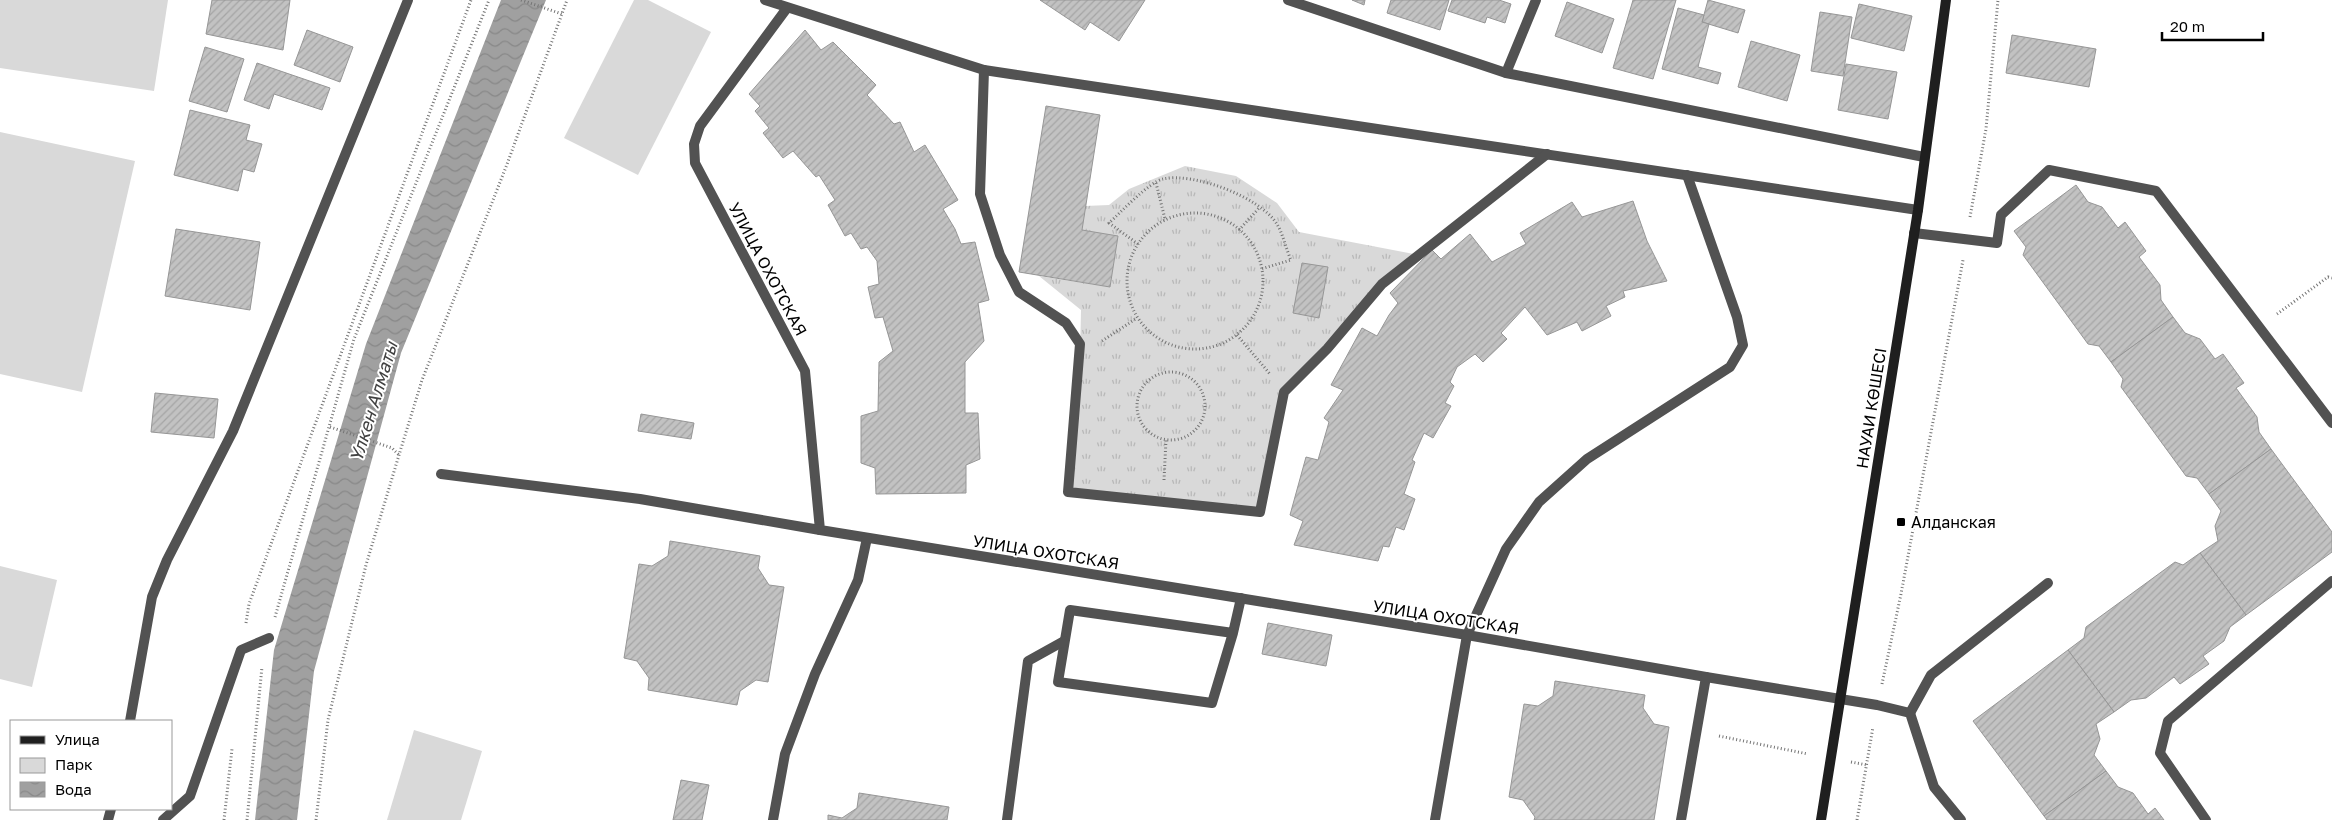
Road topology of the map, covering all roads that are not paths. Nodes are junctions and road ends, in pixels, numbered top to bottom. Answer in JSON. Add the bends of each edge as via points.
{"nodes":[{"id":1,"x":408,"y":0,"type":"edge"},
{"id":2,"x":765,"y":0,"type":"edge"},
{"id":3,"x":1288,"y":0,"type":"edge"},
{"id":4,"x":1536,"y":0,"type":"edge"},
{"id":5,"x":1946,"y":0,"type":"edge"},
{"id":6,"x":787,"y":8,"type":"junction"},
{"id":7,"x":984,"y":70,"type":"junction"},
{"id":8,"x":1506,"y":73,"type":"junction"},
{"id":9,"x":1546,"y":154,"type":"junction"},
{"id":10,"x":1924,"y":157,"type":"junction"},
{"id":11,"x":1687,"y":175,"type":"junction"},
{"id":12,"x":1918,"y":210,"type":"junction"},
{"id":13,"x":1914,"y":233,"type":"junction"},
{"id":14,"x":2332,"y":423,"type":"edge"},
{"id":15,"x":441,"y":474,"type":"dead end"},
{"id":16,"x":820,"y":530,"type":"junction"},
{"id":17,"x":867,"y":538,"type":"junction"},
{"id":18,"x":2332,"y":581,"type":"edge"},
{"id":19,"x":2048,"y":583,"type":"dead end"},
{"id":20,"x":1241,"y":598,"type":"junction"},
{"id":21,"x":1233,"y":633,"type":"junction"},
{"id":22,"x":1467,"y":635,"type":"junction"},
{"id":23,"x":269,"y":638,"type":"road end"},
{"id":24,"x":1064,"y":641,"type":"junction"},
{"id":25,"x":1706,"y":677,"type":"junction"},
{"id":26,"x":1840,"y":700,"type":"junction"},
{"id":27,"x":1910,"y":713,"type":"junction"},
{"id":28,"x":130,"y":720,"type":"edge"},
{"id":29,"x":163,"y":820,"type":"edge"},
{"id":30,"x":773,"y":820,"type":"edge"},
{"id":31,"x":1007,"y":820,"type":"edge"},
{"id":32,"x":1435,"y":820,"type":"edge"},
{"id":33,"x":1681,"y":820,"type":"edge"},
{"id":34,"x":1821,"y":820,"type":"edge"},
{"id":35,"x":1961,"y":820,"type":"edge"},
{"id":36,"x":2206,"y":820,"type":"edge"}],
"edges":[{"from":1,"to":28,"type":"street","via":[[233,431],[167,560],[152,598]]},
{"from":2,"to":6,"type":"street"},
{"from":3,"to":8,"type":"street"},
{"from":4,"to":8,"type":"street"},
{"from":5,"to":10,"type":"street","name":"НАУАИ КӨШЕСІ"},
{"from":6,"to":7,"type":"street"},
{"from":6,"to":16,"type":"street","name":"УЛИЦА ОХОТСКАЯ","via":[[700,126],[694,144],[695,163],[805,371]]},
{"from":7,"to":9,"type":"street"},
{"from":7,"to":9,"type":"street","via":[[980,194],[1000,254],[1018,292],[1066,323],[1080,344],[1068,492],[1260,512],[1284,392],[1327,349],[1382,284]]},
{"from":8,"to":10,"type":"street"},
{"from":9,"to":11,"type":"street"},
{"from":10,"to":12,"type":"street","name":"НАУАИ КӨШЕСІ"},
{"from":11,"to":12,"type":"street"},
{"from":11,"to":22,"type":"street","via":[[1744,345],[1730,367],[1587,459],[1540,502],[1506,548]]},
{"from":12,"to":13,"type":"street","name":"НАУАИ КӨШЕСІ"},
{"from":13,"to":14,"type":"street","via":[[1997,243],[2001,215],[2049,170],[2156,192]]},
{"from":13,"to":26,"type":"street","name":"НАУАИ КӨШЕСІ"},
{"from":15,"to":16,"type":"street","via":[[640,499]]},
{"from":16,"to":17,"type":"street","name":"УЛИЦА ОХОТСКАЯ"},
{"from":17,"to":20,"type":"street","name":"УЛИЦА ОХОТСКАЯ"},
{"from":17,"to":30,"type":"street","via":[[858,580],[815,674],[785,754]]},
{"from":18,"to":36,"type":"street","via":[[2168,721],[2160,753]]},
{"from":19,"to":27,"type":"street","via":[[1931,675]]},
{"from":20,"to":21,"type":"street"},
{"from":20,"to":22,"type":"street","name":"УЛИЦА ОХОТСКАЯ"},
{"from":21,"to":24,"type":"street","via":[[1070,610]]},
{"from":21,"to":24,"type":"street","via":[[1212,703],[1058,682]]},
{"from":22,"to":25,"type":"street","name":"УЛИЦА ОХОТСКАЯ"},
{"from":22,"to":32,"type":"street"},
{"from":23,"to":29,"type":"street","via":[[241,650],[190,796]]},
{"from":24,"to":31,"type":"street","via":[[1028,661]]},
{"from":25,"to":26,"type":"street","name":"УЛИЦА ОХОТСКАЯ"},
{"from":25,"to":33,"type":"street"},
{"from":26,"to":27,"type":"street","name":"УЛИЦА ОХОТСКАЯ"},
{"from":26,"to":34,"type":"street","name":"НАУАИ КӨШЕСІ"},
{"from":27,"to":35,"type":"street","via":[[1934,786]]}]}
